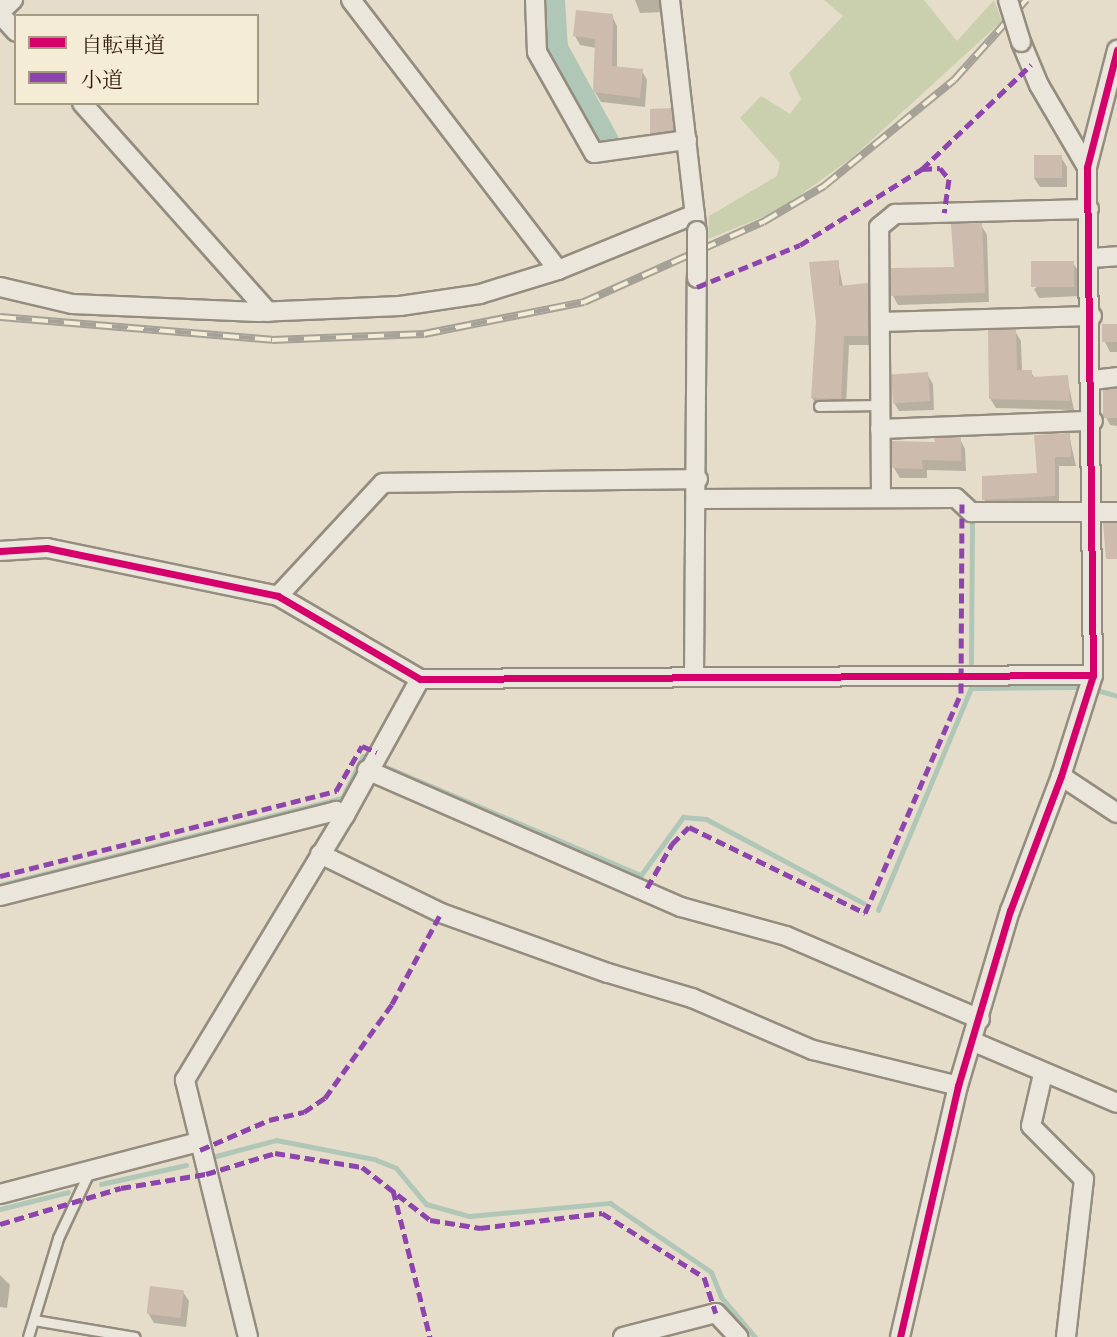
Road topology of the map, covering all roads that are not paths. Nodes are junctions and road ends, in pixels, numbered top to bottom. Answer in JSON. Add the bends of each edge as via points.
{"nodes":[{"id":1,"x":13,"y":0,"type":"edge"},
{"id":2,"x":351,"y":0,"type":"edge"},
{"id":3,"x":534,"y":0,"type":"edge"},
{"id":4,"x":670,"y":0,"type":"edge"},
{"id":5,"x":1008,"y":0,"type":"edge"},
{"id":6,"x":0,"y":13,"type":"edge"},
{"id":7,"x":14,"y":30,"type":"edge"},
{"id":8,"x":1116,"y":57,"type":"edge"},
{"id":9,"x":84,"y":105,"type":"edge"},
{"id":10,"x":687,"y":140,"type":"junction"},
{"id":11,"x":1087,"y":167,"type":"junction"},
{"id":12,"x":1089,"y":209,"type":"junction"},
{"id":13,"x":696,"y":223,"type":"junction"},
{"id":14,"x":1117,"y":256,"type":"edge"},
{"id":15,"x":1091,"y":258,"type":"junction"},
{"id":16,"x":558,"y":270,"type":"junction"},
{"id":17,"x":0,"y":287,"type":"edge"},
{"id":18,"x":268,"y":312,"type":"junction"},
{"id":19,"x":1092,"y":316,"type":"junction"},
{"id":20,"x":880,"y":322,"type":"junction"},
{"id":21,"x":1117,"y":377,"type":"edge"},
{"id":22,"x":1093,"y":380,"type":"junction"},
{"id":23,"x":819,"y":405,"type":"dead end"},
{"id":24,"x":880,"y":405,"type":"junction"},
{"id":25,"x":1093,"y":421,"type":"junction"},
{"id":26,"x":880,"y":429,"type":"junction"},
{"id":27,"x":698,"y":479,"type":"junction"},
{"id":28,"x":881,"y":497,"type":"junction"},
{"id":29,"x":698,"y":499,"type":"junction"},
{"id":30,"x":1093,"y":512,"type":"junction"},
{"id":31,"x":1117,"y":512,"type":"edge"},
{"id":32,"x":0,"y":551,"type":"edge"},
{"id":33,"x":278,"y":596,"type":"junction"},
{"id":34,"x":1093,"y":675,"type":"junction"},
{"id":35,"x":694,"y":677,"type":"junction"},
{"id":36,"x":421,"y":678,"type":"junction"},
{"id":37,"x":367,"y":770,"type":"junction"},
{"id":38,"x":1062,"y":776,"type":"junction"},
{"id":39,"x":1117,"y":813,"type":"edge"},
{"id":40,"x":345,"y":815,"type":"junction"},
{"id":41,"x":320,"y":855,"type":"junction"},
{"id":42,"x":0,"y":896,"type":"edge"},
{"id":43,"x":980,"y":1019,"type":"junction"},
{"id":44,"x":974,"y":1042,"type":"junction"},
{"id":45,"x":1043,"y":1074,"type":"junction"},
{"id":46,"x":958,"y":1086,"type":"junction"},
{"id":47,"x":1117,"y":1103,"type":"edge"},
{"id":48,"x":198,"y":1142,"type":"junction"},
{"id":49,"x":89,"y":1172,"type":"junction"},
{"id":50,"x":0,"y":1194,"type":"edge"},
{"id":51,"x":33,"y":1320,"type":"junction"},
{"id":52,"x":28,"y":1337,"type":"edge"},
{"id":53,"x":135,"y":1337,"type":"edge"},
{"id":54,"x":248,"y":1337,"type":"edge"},
{"id":55,"x":624,"y":1337,"type":"edge"},
{"id":56,"x":738,"y":1337,"type":"edge"},
{"id":57,"x":900,"y":1337,"type":"edge"},
{"id":58,"x":1066,"y":1337,"type":"edge"}],
"edges":[{"from":1,"to":6,"type":"street"},
{"from":2,"to":16,"type":"street"},
{"from":3,"to":10,"type":"street","via":[[537,52],[594,153]]},
{"from":4,"to":10,"type":"street"},
{"from":5,"to":11,"type":"street","bridge":true,"via":[[1039,85]]},
{"from":6,"to":7,"type":"street"},
{"from":8,"to":11,"type":"street"},
{"from":9,"to":18,"type":"street"},
{"from":10,"to":13,"type":"street"},
{"from":11,"to":12,"type":"street"},
{"from":12,"to":15,"type":"street"},
{"from":12,"to":20,"type":"street","via":[[895,214],[879,227]]},
{"from":13,"to":16,"type":"street"},
{"from":13,"to":27,"type":"street","bridge":true},
{"from":14,"to":15,"type":"street"},
{"from":15,"to":19,"type":"street"},
{"from":16,"to":18,"type":"street","via":[[480,294],[400,306]]},
{"from":17,"to":18,"type":"street","via":[[72,304]]},
{"from":19,"to":20,"type":"street"},
{"from":19,"to":22,"type":"street"},
{"from":20,"to":24,"type":"street"},
{"from":21,"to":22,"type":"street"},
{"from":22,"to":25,"type":"street"},
{"from":23,"to":24,"type":"lane"},
{"from":24,"to":26,"type":"street"},
{"from":25,"to":26,"type":"street"},
{"from":25,"to":30,"type":"street"},
{"from":26,"to":28,"type":"street"},
{"from":27,"to":29,"type":"street"},
{"from":27,"to":33,"type":"street","via":[[383,483]]},
{"from":28,"to":29,"type":"street"},
{"from":28,"to":30,"type":"street","via":[[956,498],[971,512]]},
{"from":29,"to":35,"type":"street"},
{"from":30,"to":31,"type":"street"},
{"from":30,"to":34,"type":"street"},
{"from":32,"to":33,"type":"street","via":[[47,548]]},
{"from":33,"to":36,"type":"street"},
{"from":34,"to":35,"type":"street"},
{"from":34,"to":38,"type":"street"},
{"from":35,"to":36,"type":"street"},
{"from":36,"to":37,"type":"street"},
{"from":37,"to":40,"type":"street"},
{"from":37,"to":43,"type":"street","via":[[681,907],[786,936]]},
{"from":38,"to":39,"type":"street"},
{"from":38,"to":43,"type":"street","via":[[1010,911]]},
{"from":40,"to":41,"type":"street"},
{"from":40,"to":42,"type":"street","via":[[335,811]]},
{"from":41,"to":46,"type":"street","via":[[441,913],[692,998],[813,1049]]},
{"from":41,"to":48,"type":"street","via":[[184,1080]]},
{"from":43,"to":44,"type":"street"},
{"from":44,"to":45,"type":"street"},
{"from":44,"to":46,"type":"street"},
{"from":45,"to":47,"type":"street"},
{"from":45,"to":58,"type":"street","via":[[1031,1126],[1084,1179]]},
{"from":46,"to":57,"type":"street"},
{"from":48,"to":49,"type":"street"},
{"from":48,"to":54,"type":"street"},
{"from":49,"to":50,"type":"street"},
{"from":49,"to":51,"type":"lane","via":[[58,1238]]},
{"from":51,"to":52,"type":"lane"},
{"from":51,"to":53,"type":"lane"},
{"from":55,"to":56,"type":"street","via":[[716,1313]]}]}
